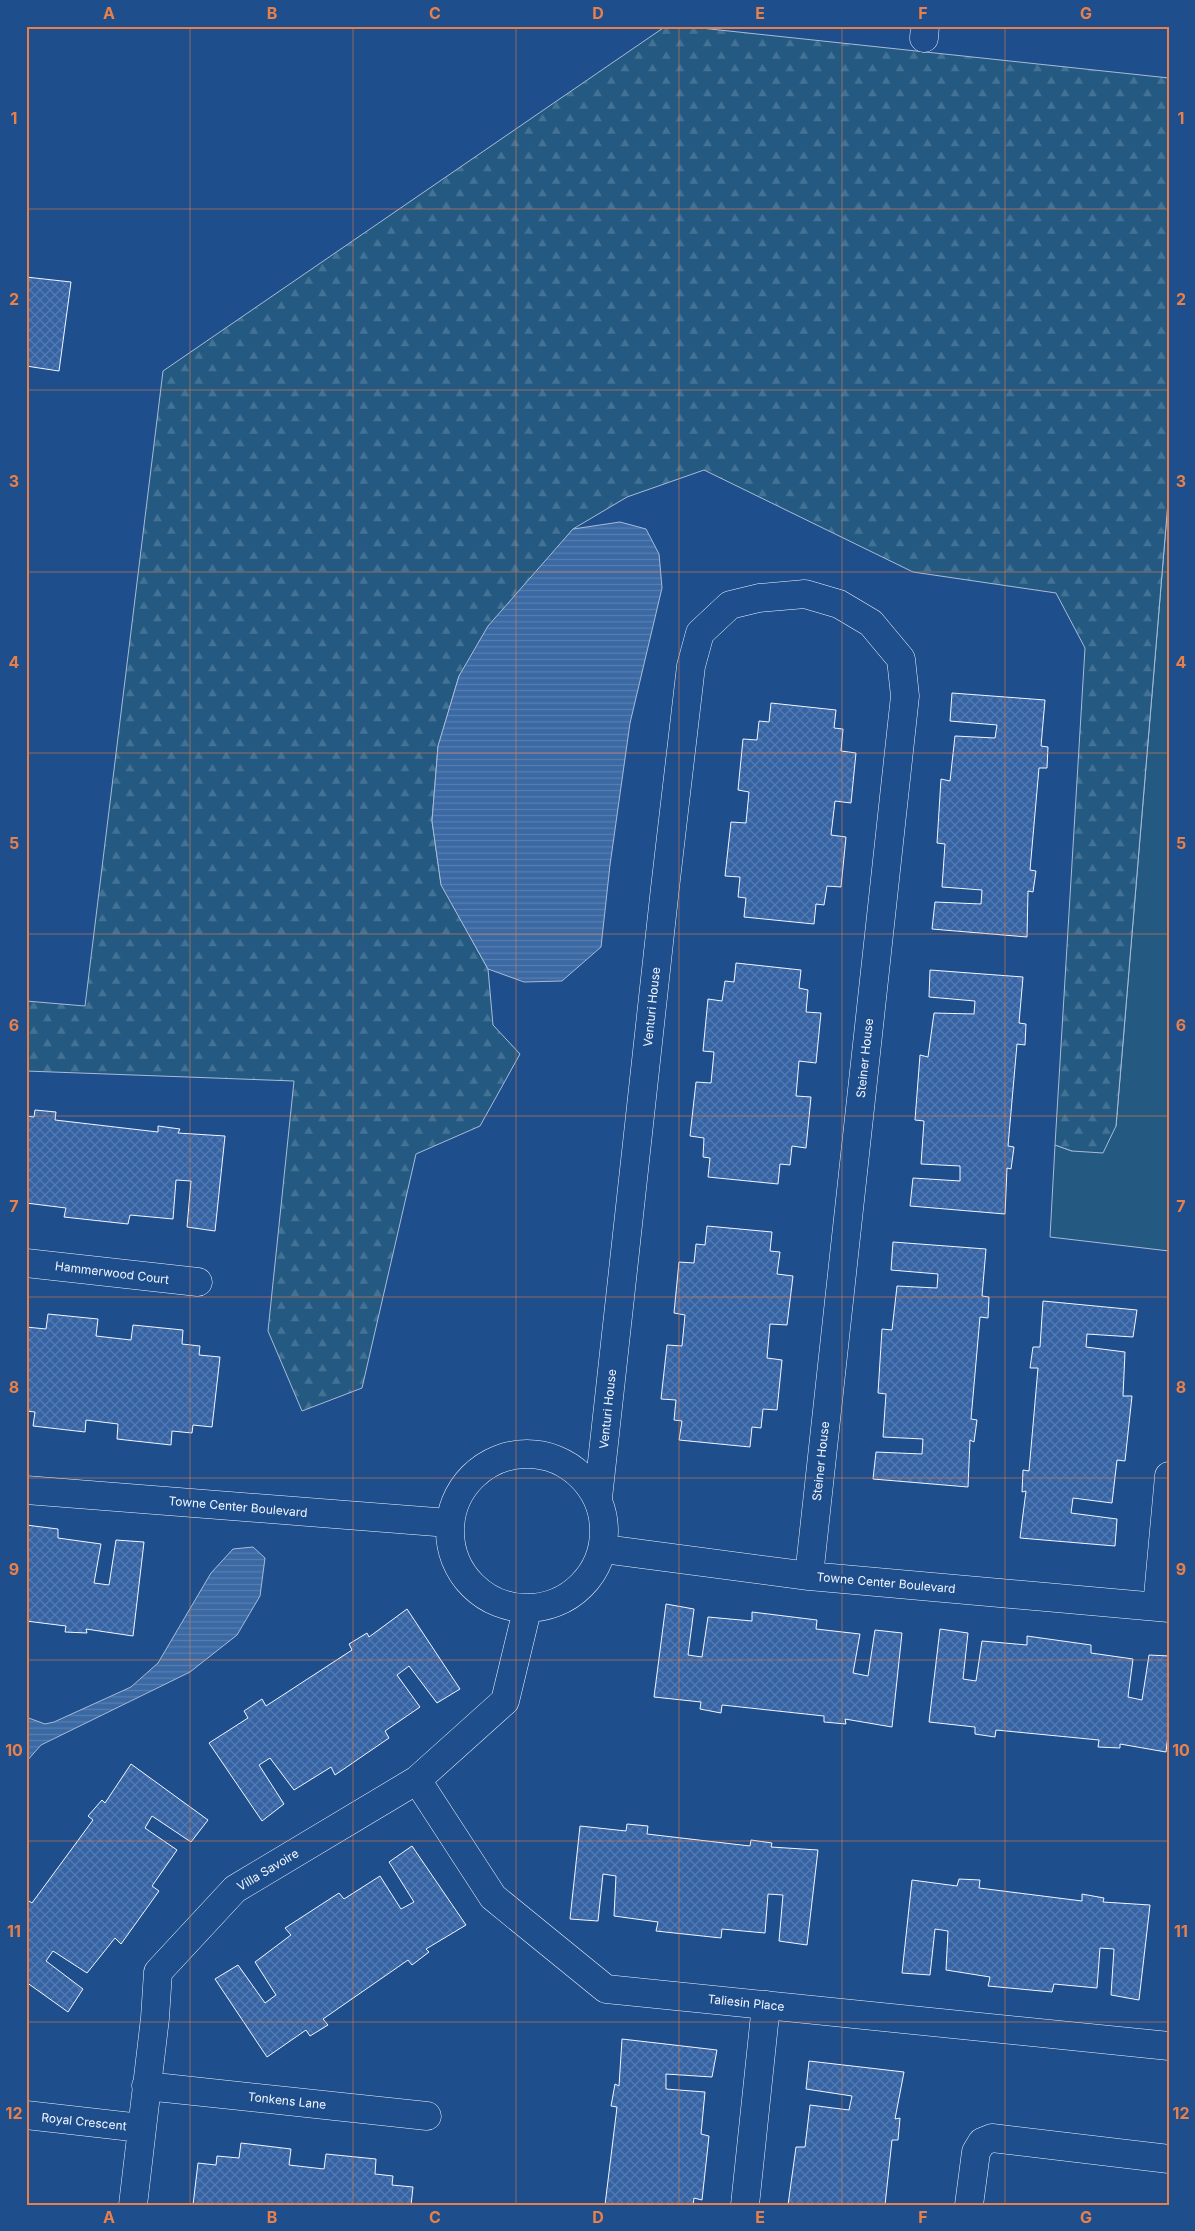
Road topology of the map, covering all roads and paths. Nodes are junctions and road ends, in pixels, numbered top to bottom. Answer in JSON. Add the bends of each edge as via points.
{"nodes":[{"id":1,"x":805,"y":594,"type":"joint"},
{"id":2,"x":26,"y":1263,"type":"edge"},
{"id":3,"x":198,"y":1282,"type":"dead end"},
{"id":4,"x":1169,"y":1476,"type":"edge"},
{"id":5,"x":26,"y":1490,"type":"edge"},
{"id":6,"x":598,"y":1498,"type":"junction"},
{"id":7,"x":449,"y":1523,"type":"junction"},
{"id":8,"x":604,"y":1549,"type":"junction"},
{"id":9,"x":809,"y":1576,"type":"junction"},
{"id":10,"x":1163,"y":1607,"type":"edge"},
{"id":11,"x":527,"y":1610,"type":"junction"},
{"id":12,"x":417,"y":1780,"type":"junction"},
{"id":13,"x":766,"y":2005,"type":"junction"},
{"id":14,"x":1169,"y":2046,"type":"edge"},
{"id":15,"x":146,"y":2086,"type":"junction"},
{"id":16,"x":26,"y":2115,"type":"edge"},
{"id":17,"x":427,"y":2116,"type":"dead end"},
{"id":18,"x":141,"y":2128,"type":"junction"},
{"id":19,"x":1169,"y":2159,"type":"edge"},
{"id":20,"x":133,"y":2205,"type":"edge"},
{"id":21,"x":745,"y":2205,"type":"edge"},
{"id":22,"x":969,"y":2205,"type":"edge"}],
"edges":[{"from":1,"to":6,"type":"street","name":"Venturi House","via":[[759,598],[730,605],[700,632],[691,666]]},
{"from":1,"to":9,"type":"street","name":"Steiner House","via":[[839,604],[870,624],[901,659],[906,696]]},
{"from":2,"to":3,"type":"street","name":"Hammerwood Court"},
{"from":4,"to":10,"type":"street"},
{"from":5,"to":7,"type":"street","name":"Towne Center Boulevard"},
{"from":6,"to":7,"type":"street","via":[[581,1475],[557,1460],[528,1453],[500,1458],[475,1473],[458,1496]]},
{"from":6,"to":8,"type":"street","via":[[605,1523]]},
{"from":7,"to":11,"type":"street","via":[[457,1566],[485,1598]]},
{"from":8,"to":9,"type":"street","name":"Towne Center Boulevard"},
{"from":8,"to":11,"type":"street","via":[[589,1580],[561,1602]]},
{"from":9,"to":10,"type":"street","name":"Towne Center Boulevard"},
{"from":11,"to":12,"type":"street","name":"Villa Savoire","via":[[505,1701]]},
{"from":12,"to":13,"type":"street","name":"Taliesin Place","via":[[493,1897],[606,1989]]},
{"from":12,"to":15,"type":"street","name":"Villa Savoire","via":[[235,1889],[158,1972]]},
{"from":13,"to":14,"type":"street","name":"Taliesin Place"},
{"from":13,"to":21,"type":"street"},
{"from":15,"to":17,"type":"street","name":"Tonkens Lane"},
{"from":15,"to":18,"type":"street","name":"Villa Savoire"},
{"from":16,"to":18,"type":"street","name":"Royal Crescent"},
{"from":18,"to":20,"type":"street","name":"Villa Savoire"},
{"from":19,"to":22,"type":"street","via":[[992,2138],[982,2142],[976,2152]]}]}
